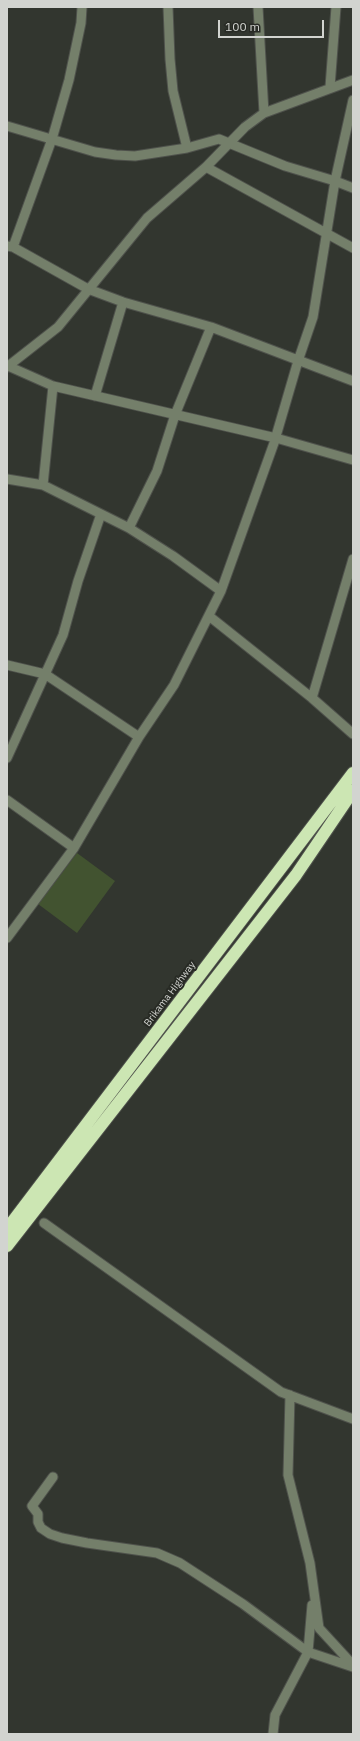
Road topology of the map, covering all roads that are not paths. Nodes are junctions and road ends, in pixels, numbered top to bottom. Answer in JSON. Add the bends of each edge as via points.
{"nodes":[{"id":1,"x":82,"y":7,"type":"edge"},
{"id":2,"x":168,"y":7,"type":"edge"},
{"id":3,"x":258,"y":7,"type":"edge"},
{"id":4,"x":336,"y":7,"type":"edge"},
{"id":5,"x":353,"y":80,"type":"edge"},
{"id":6,"x":330,"y":87,"type":"junction"},
{"id":7,"x":353,"y":100,"type":"edge"},
{"id":8,"x":264,"y":113,"type":"junction"},
{"id":9,"x":7,"y":126,"type":"edge"},
{"id":10,"x":52,"y":139,"type":"junction"},
{"id":11,"x":228,"y":143,"type":"junction"},
{"id":12,"x":187,"y":148,"type":"junction"},
{"id":13,"x":206,"y":167,"type":"junction"},
{"id":14,"x":336,"y":181,"type":"junction"},
{"id":15,"x":353,"y":188,"type":"edge"},
{"id":16,"x":327,"y":234,"type":"junction"},
{"id":17,"x":10,"y":246,"type":"edge"},
{"id":18,"x":353,"y":248,"type":"edge"},
{"id":19,"x":88,"y":288,"type":"junction"},
{"id":20,"x":123,"y":302,"type":"junction"},
{"id":21,"x":211,"y":327,"type":"junction"},
{"id":22,"x":298,"y":361,"type":"junction"},
{"id":23,"x":8,"y":366,"type":"edge"},
{"id":24,"x":353,"y":382,"type":"edge"},
{"id":25,"x":53,"y":386,"type":"junction"},
{"id":26,"x":95,"y":396,"type":"junction"},
{"id":27,"x":175,"y":415,"type":"junction"},
{"id":28,"x":276,"y":438,"type":"junction"},
{"id":29,"x":353,"y":460,"type":"edge"},
{"id":30,"x":7,"y":479,"type":"edge"},
{"id":31,"x":43,"y":485,"type":"junction"},
{"id":32,"x":101,"y":514,"type":"junction"},
{"id":33,"x":128,"y":528,"type":"junction"},
{"id":34,"x":353,"y":559,"type":"edge"},
{"id":35,"x":221,"y":591,"type":"junction"},
{"id":36,"x":209,"y":616,"type":"junction"},
{"id":37,"x":7,"y":665,"type":"edge"},
{"id":38,"x":45,"y":674,"type":"junction"},
{"id":39,"x":312,"y":698,"type":"junction"},
{"id":40,"x":353,"y":734,"type":"edge"},
{"id":41,"x":139,"y":737,"type":"junction"},
{"id":42,"x":7,"y":758,"type":"edge"},
{"id":43,"x":353,"y":773,"type":"edge"},
{"id":44,"x":353,"y":791,"type":"edge"},
{"id":45,"x":7,"y":800,"type":"edge"},
{"id":46,"x":74,"y":848,"type":"junction"},
{"id":47,"x":7,"y":938,"type":"edge"},
{"id":48,"x":44,"y":1223,"type":"dead end"},
{"id":49,"x":7,"y":1229,"type":"edge"},
{"id":50,"x":8,"y":1242,"type":"edge"},
{"id":51,"x":290,"y":1395,"type":"junction"},
{"id":52,"x":353,"y":1419,"type":"edge"},
{"id":53,"x":53,"y":1477,"type":"dead end"},
{"id":54,"x":314,"y":1590,"type":"junction"},
{"id":55,"x":308,"y":1652,"type":"junction"},
{"id":56,"x":353,"y":1666,"type":"edge"},
{"id":57,"x":273,"y":1734,"type":"edge"}],
"edges":[{"from":1,"to":10,"type":"street","via":[[69,80]]},
{"from":2,"to":12,"type":"street","via":[[173,91]]},
{"from":3,"to":8,"type":"street"},
{"from":4,"to":6,"type":"street"},
{"from":5,"to":6,"type":"street"},
{"from":6,"to":8,"type":"street"},
{"from":7,"to":14,"type":"street"},
{"from":8,"to":11,"type":"street"},
{"from":9,"to":10,"type":"street"},
{"from":10,"to":12,"type":"street","via":[[95,152],[116,155],[135,156]]},
{"from":10,"to":17,"type":"street"},
{"from":11,"to":12,"type":"street","via":[[219,138]]},
{"from":11,"to":13,"type":"street"},
{"from":11,"to":14,"type":"street","via":[[286,166]]},
{"from":13,"to":16,"type":"street"},
{"from":13,"to":19,"type":"street","via":[[146,218]]},
{"from":14,"to":15,"type":"street"},
{"from":14,"to":16,"type":"street"},
{"from":16,"to":18,"type":"street"},
{"from":16,"to":22,"type":"street","via":[[313,317]]},
{"from":17,"to":19,"type":"street"},
{"from":19,"to":20,"type":"street"},
{"from":19,"to":23,"type":"street","via":[[58,327]]},
{"from":20,"to":21,"type":"street"},
{"from":20,"to":26,"type":"street"},
{"from":21,"to":22,"type":"street"},
{"from":21,"to":27,"type":"street"},
{"from":22,"to":24,"type":"street"},
{"from":22,"to":28,"type":"street"},
{"from":23,"to":25,"type":"street"},
{"from":25,"to":26,"type":"street"},
{"from":25,"to":31,"type":"street"},
{"from":26,"to":27,"type":"street"},
{"from":27,"to":28,"type":"street"},
{"from":27,"to":33,"type":"street","via":[[157,471]]},
{"from":28,"to":29,"type":"street"},
{"from":28,"to":35,"type":"street"},
{"from":30,"to":31,"type":"street"},
{"from":31,"to":32,"type":"street"},
{"from":32,"to":33,"type":"street"},
{"from":32,"to":38,"type":"street","via":[[63,634]]},
{"from":33,"to":35,"type":"street","via":[[173,556]]},
{"from":34,"to":39,"type":"street"},
{"from":35,"to":36,"type":"street"},
{"from":36,"to":39,"type":"street"},
{"from":36,"to":41,"type":"street","via":[[174,685]]},
{"from":37,"to":38,"type":"street"},
{"from":38,"to":41,"type":"street"},
{"from":38,"to":42,"type":"street"},
{"from":39,"to":40,"type":"street"},
{"from":41,"to":46,"type":"street"},
{"from":43,"to":49,"type":"highway","name":"Brikama Highway"},
{"from":44,"to":50,"type":"highway","via":[[296,875]]},
{"from":45,"to":46,"type":"street"},
{"from":46,"to":47,"type":"street"},
{"from":48,"to":51,"type":"street","via":[[281,1392]]},
{"from":51,"to":52,"type":"street"},
{"from":51,"to":54,"type":"street","via":[[288,1475],[310,1563]]},
{"from":53,"to":55,"type":"street","via":[[32,1506],[38,1514],[41,1528],[62,1538],[157,1553],[180,1563],[243,1604]]},
{"from":54,"to":55,"type":"street"},
{"from":54,"to":56,"type":"street","via":[[319,1628]]},
{"from":55,"to":56,"type":"street"},
{"from":55,"to":57,"type":"street","via":[[275,1715]]}]}
